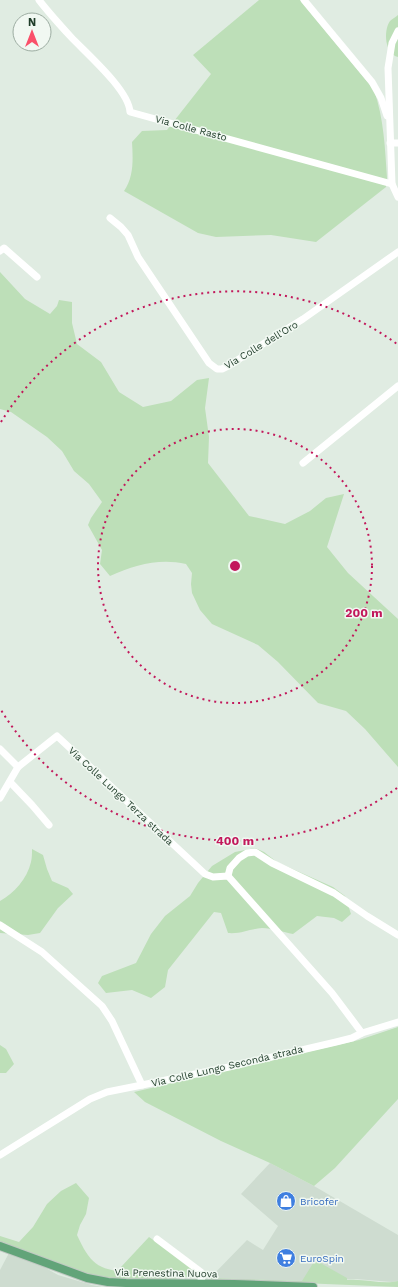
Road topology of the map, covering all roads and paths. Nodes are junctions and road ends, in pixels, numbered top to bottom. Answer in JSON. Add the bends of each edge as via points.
{"nodes":[{"id":1,"x":39,"y":0,"type":"edge"},
{"id":2,"x":304,"y":0,"type":"edge"},
{"id":3,"x":398,"y":31,"type":"edge"},
{"id":4,"x":389,"y":132,"type":"junction"},
{"id":5,"x":398,"y":142,"type":"edge"},
{"id":6,"x":390,"y":143,"type":"junction"},
{"id":7,"x":392,"y":184,"type":"junction"},
{"id":8,"x":398,"y":197,"type":"edge"},
{"id":9,"x":110,"y":218,"type":"dead end"},
{"id":10,"x":0,"y":251,"type":"edge"},
{"id":11,"x":398,"y":252,"type":"edge"},
{"id":12,"x":37,"y":277,"type":"dead end"},
{"id":13,"x":398,"y":386,"type":"edge"},
{"id":14,"x":303,"y":463,"type":"dead end"},
{"id":15,"x":0,"y":749,"type":"edge"},
{"id":16,"x":18,"y":767,"type":"junction"},
{"id":17,"x":10,"y":782,"type":"junction"},
{"id":18,"x":0,"y":798,"type":"edge"},
{"id":19,"x":49,"y":825,"type":"dead end"},
{"id":20,"x":228,"y":876,"type":"junction"},
{"id":21,"x":0,"y":926,"type":"edge"},
{"id":22,"x":398,"y":935,"type":"edge"},
{"id":23,"x":398,"y":1022,"type":"edge"},
{"id":24,"x":362,"y":1033,"type":"junction"},
{"id":25,"x":142,"y":1085,"type":"junction"},
{"id":26,"x":0,"y":1155,"type":"edge"},
{"id":27,"x":157,"y":1239,"type":"dead end"},
{"id":28,"x":0,"y":1246,"type":"edge"},
{"id":29,"x":200,"y":1283,"type":"junction"},
{"id":30,"x":301,"y":1287,"type":"edge"},
{"id":31,"x":314,"y":1287,"type":"edge"}],
"edges":[{"from":1,"to":7,"type":"street","name":"Via Colle Rasto","via":[[50,15],[111,78],[127,101],[130,112]]},
{"from":2,"to":4,"type":"street","via":[[372,82],[381,98]]},
{"from":3,"to":4,"type":"street","via":[[388,60]]},
{"from":4,"to":6,"type":"street"},
{"from":5,"to":6,"type":"street"},
{"from":6,"to":7,"type":"street"},
{"from":7,"to":8,"type":"street"},
{"from":9,"to":11,"type":"street","name":"Via Colle dell'Oro","via":[[124,230],[138,257],[176,315],[209,363],[217,369],[224,369],[303,319]]},
{"from":10,"to":12,"type":"street","via":[[4,248]]},
{"from":13,"to":14,"type":"street"},
{"from":15,"to":16,"type":"street"},
{"from":16,"to":17,"type":"street"},
{"from":16,"to":20,"type":"street","name":"Via Colle Lungo Terza strada","via":[[57,736],[205,874],[213,877]]},
{"from":17,"to":18,"type":"street"},
{"from":17,"to":19,"type":"street"},
{"from":20,"to":22,"type":"street","via":[[230,868],[239,858],[255,852],[334,893]]},
{"from":20,"to":24,"type":"street","via":[[332,993]]},
{"from":21,"to":25,"type":"street","name":"Via Colle Lungo Seconda strada","via":[[42,952],[102,1006],[112,1021]]},
{"from":23,"to":24,"type":"street"},
{"from":24,"to":25,"type":"street","name":"Via Colle Lungo Seconda strada","via":[[336,1042]]},
{"from":25,"to":26,"type":"street","via":[[107,1092],[90,1099]]},
{"from":27,"to":29,"type":"street","via":[[202,1272]]},
{"from":28,"to":29,"type":"main road","name":"Via Prenestina Nuova","via":[[98,1281]]},
{"from":29,"to":30,"type":"main road","name":"Via Prenestina Nuova"},
{"from":30,"to":31,"type":"main road","name":"Via Prenestina Nuova"}]}
